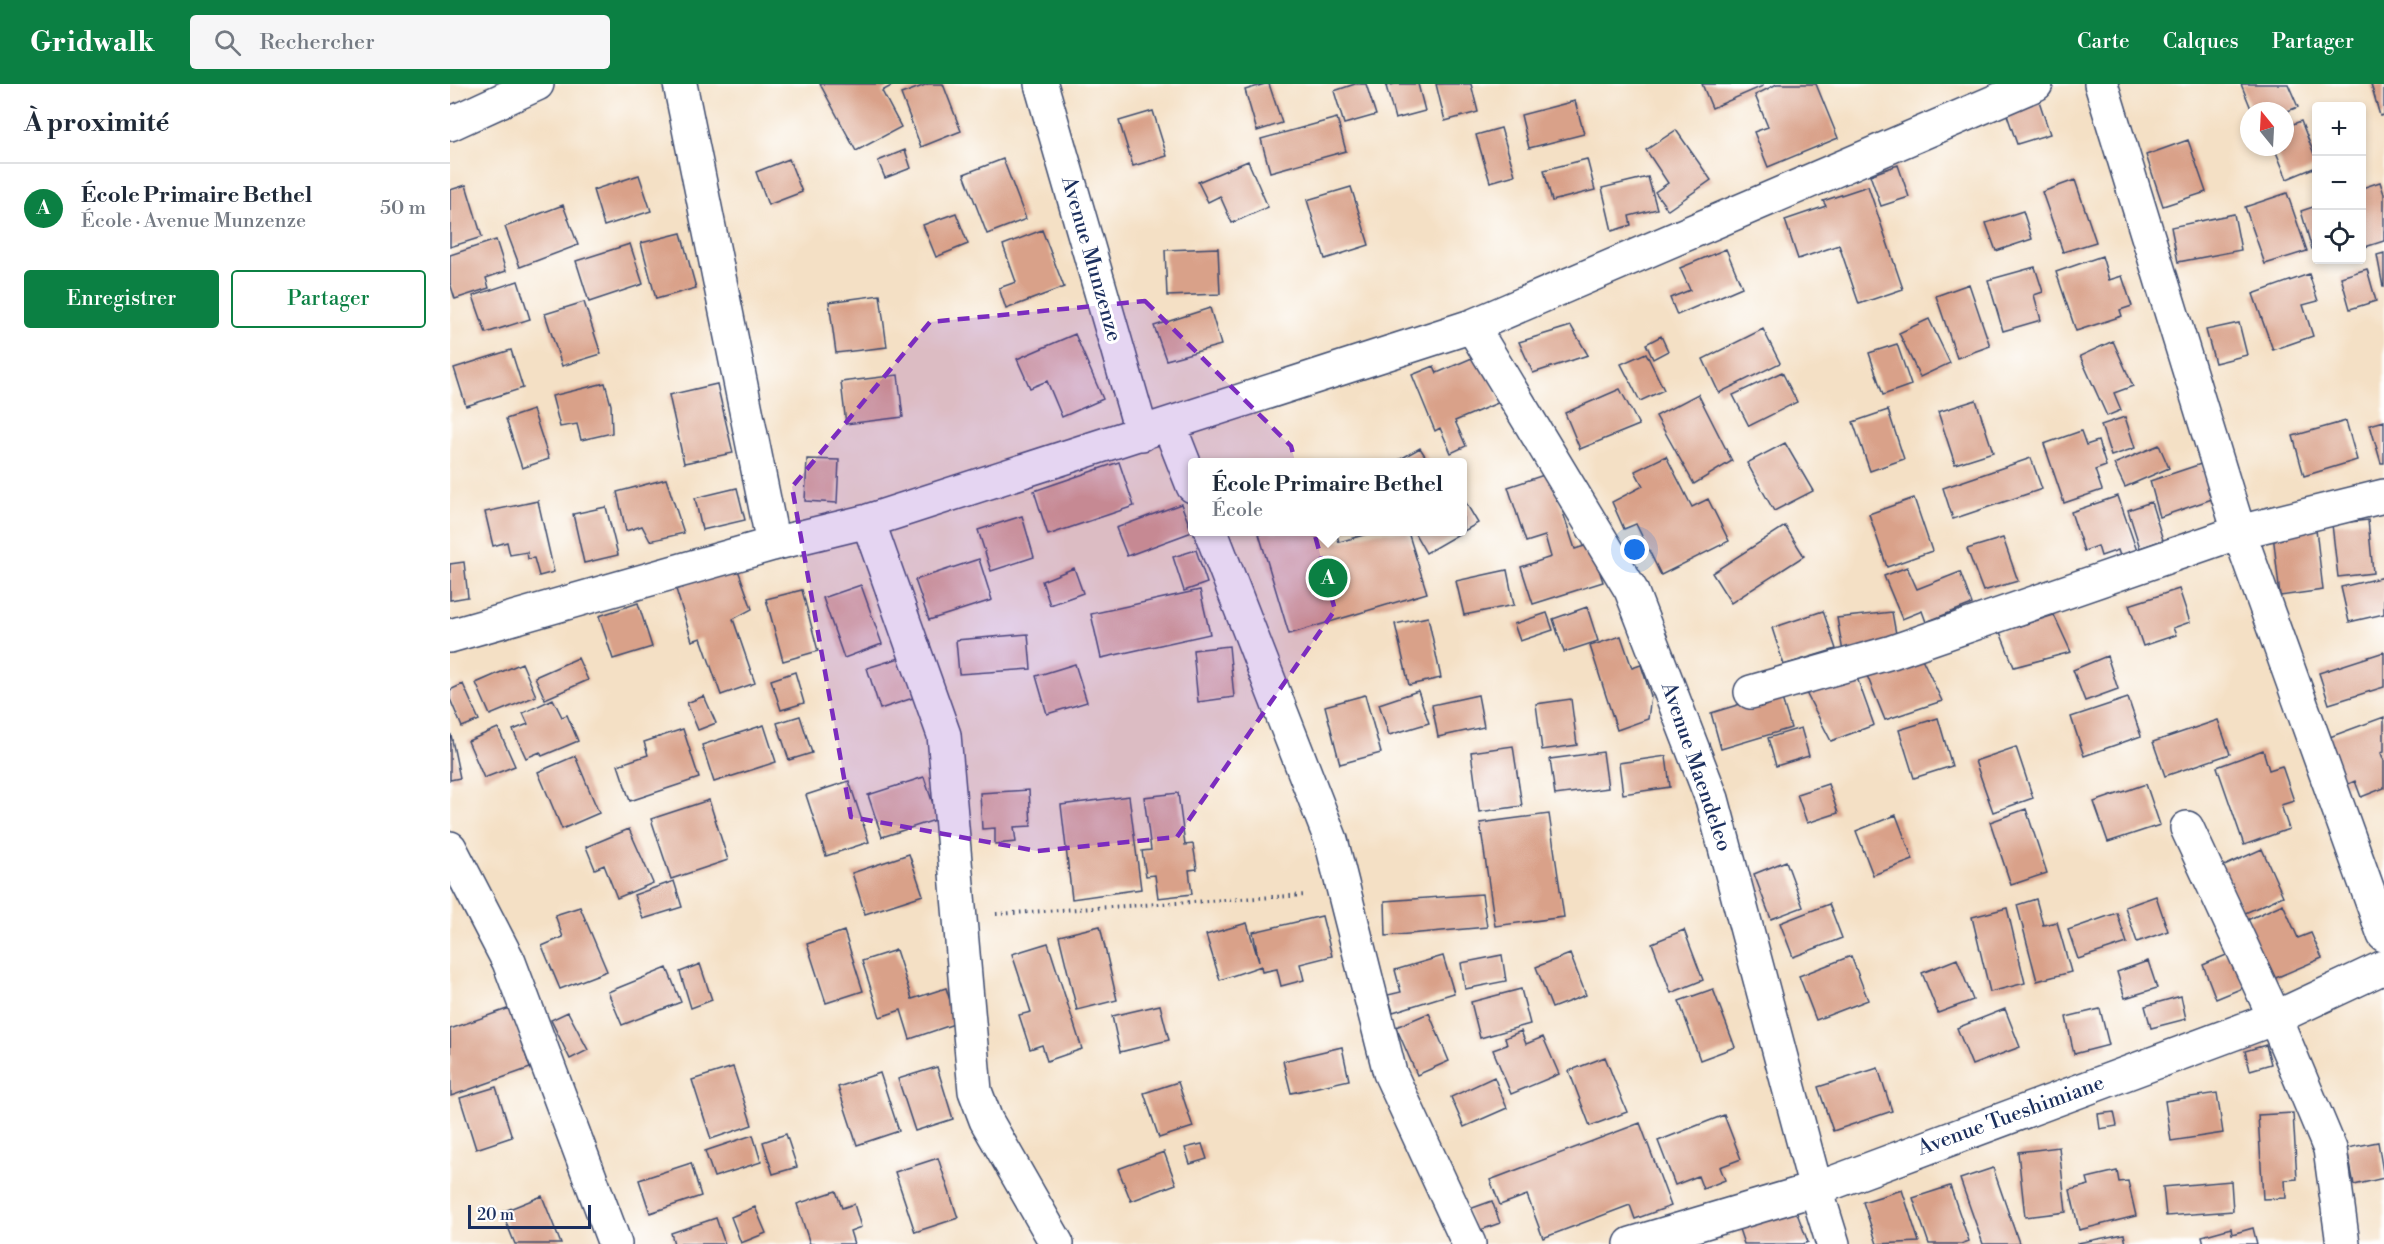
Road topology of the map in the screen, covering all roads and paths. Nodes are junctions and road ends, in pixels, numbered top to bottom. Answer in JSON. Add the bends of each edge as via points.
{"nodes":[{"id":1,"x":537,"y":84,"type":"edge"},
{"id":2,"x":680,"y":84,"type":"edge"},
{"id":3,"x":1041,"y":84,"type":"edge"},
{"id":4,"x":2036,"y":84,"type":"edge"},
{"id":5,"x":2101,"y":84,"type":"edge"},
{"id":6,"x":450,"y":124,"type":"edge"},
{"id":7,"x":1472,"y":326,"type":"junction"},
{"id":8,"x":1155,"y":430,"type":"junction"},
{"id":9,"x":1188,"y":479,"type":"edge"},
{"id":10,"x":2384,"y":496,"type":"edge"},
{"id":11,"x":868,"y":521,"type":"junction"},
{"id":12,"x":2239,"y":532,"type":"junction"},
{"id":13,"x":1213,"y":536,"type":"edge"},
{"id":14,"x":773,"y":544,"type":"junction"},
{"id":15,"x":450,"y":636,"type":"edge"},
{"id":16,"x":1751,"y":692,"type":"dead end"},
{"id":17,"x":2187,"y":828,"type":"dead end"},
{"id":18,"x":450,"y":848,"type":"edge"},
{"id":19,"x":1344,"y":893,"type":"junction"},
{"id":20,"x":960,"y":916,"type":"junction"},
{"id":21,"x":2384,"y":935,"type":"edge"},
{"id":22,"x":2384,"y":967,"type":"edge"},
{"id":23,"x":2275,"y":1018,"type":"junction"},
{"id":24,"x":1816,"y":1189,"type":"junction"},
{"id":25,"x":615,"y":1244,"type":"edge"},
{"id":26,"x":1058,"y":1244,"type":"edge"},
{"id":27,"x":1469,"y":1244,"type":"edge"},
{"id":28,"x":1631,"y":1244,"type":"edge"},
{"id":29,"x":1833,"y":1244,"type":"edge"},
{"id":30,"x":2343,"y":1244,"type":"edge"}],
"edges":[{"from":1,"to":6,"type":"street"},
{"from":2,"to":14,"type":"street"},
{"from":3,"to":8,"type":"street","name":"Avenue Munzenze"},
{"from":4,"to":7,"type":"street"},
{"from":5,"to":12,"type":"street"},
{"from":7,"to":8,"type":"street"},
{"from":7,"to":24,"type":"street","name":"Avenue Maendeleo","via":[[1631,591],[1712,799]]},
{"from":8,"to":9,"type":"street","name":"Avenue Munzenze"},
{"from":8,"to":11,"type":"street"},
{"from":10,"to":12,"type":"street"},
{"from":11,"to":14,"type":"street"},
{"from":11,"to":20,"type":"street","via":[[944,735]]},
{"from":12,"to":16,"type":"street","via":[[1892,652]]},
{"from":12,"to":21,"type":"street"},
{"from":13,"to":19,"type":"street","via":[[1331,840]]},
{"from":14,"to":15,"type":"street"},
{"from":17,"to":23,"type":"street"},
{"from":18,"to":25,"type":"street","via":[[508,962]]},
{"from":19,"to":20,"type":"path"},
{"from":19,"to":27,"type":"street","via":[[1390,1072]]},
{"from":20,"to":26,"type":"street","via":[[975,1092],[986,1120]]},
{"from":22,"to":23,"type":"street","name":"Avenue Tueshimiane"},
{"from":23,"to":24,"type":"street","name":"Avenue Tueshimiane"},
{"from":23,"to":30,"type":"street","via":[[2330,1149]]},
{"from":24,"to":28,"type":"street","name":"Avenue Tueshimiane"},
{"from":24,"to":29,"type":"street","name":"Avenue Maendeleo"}]}
